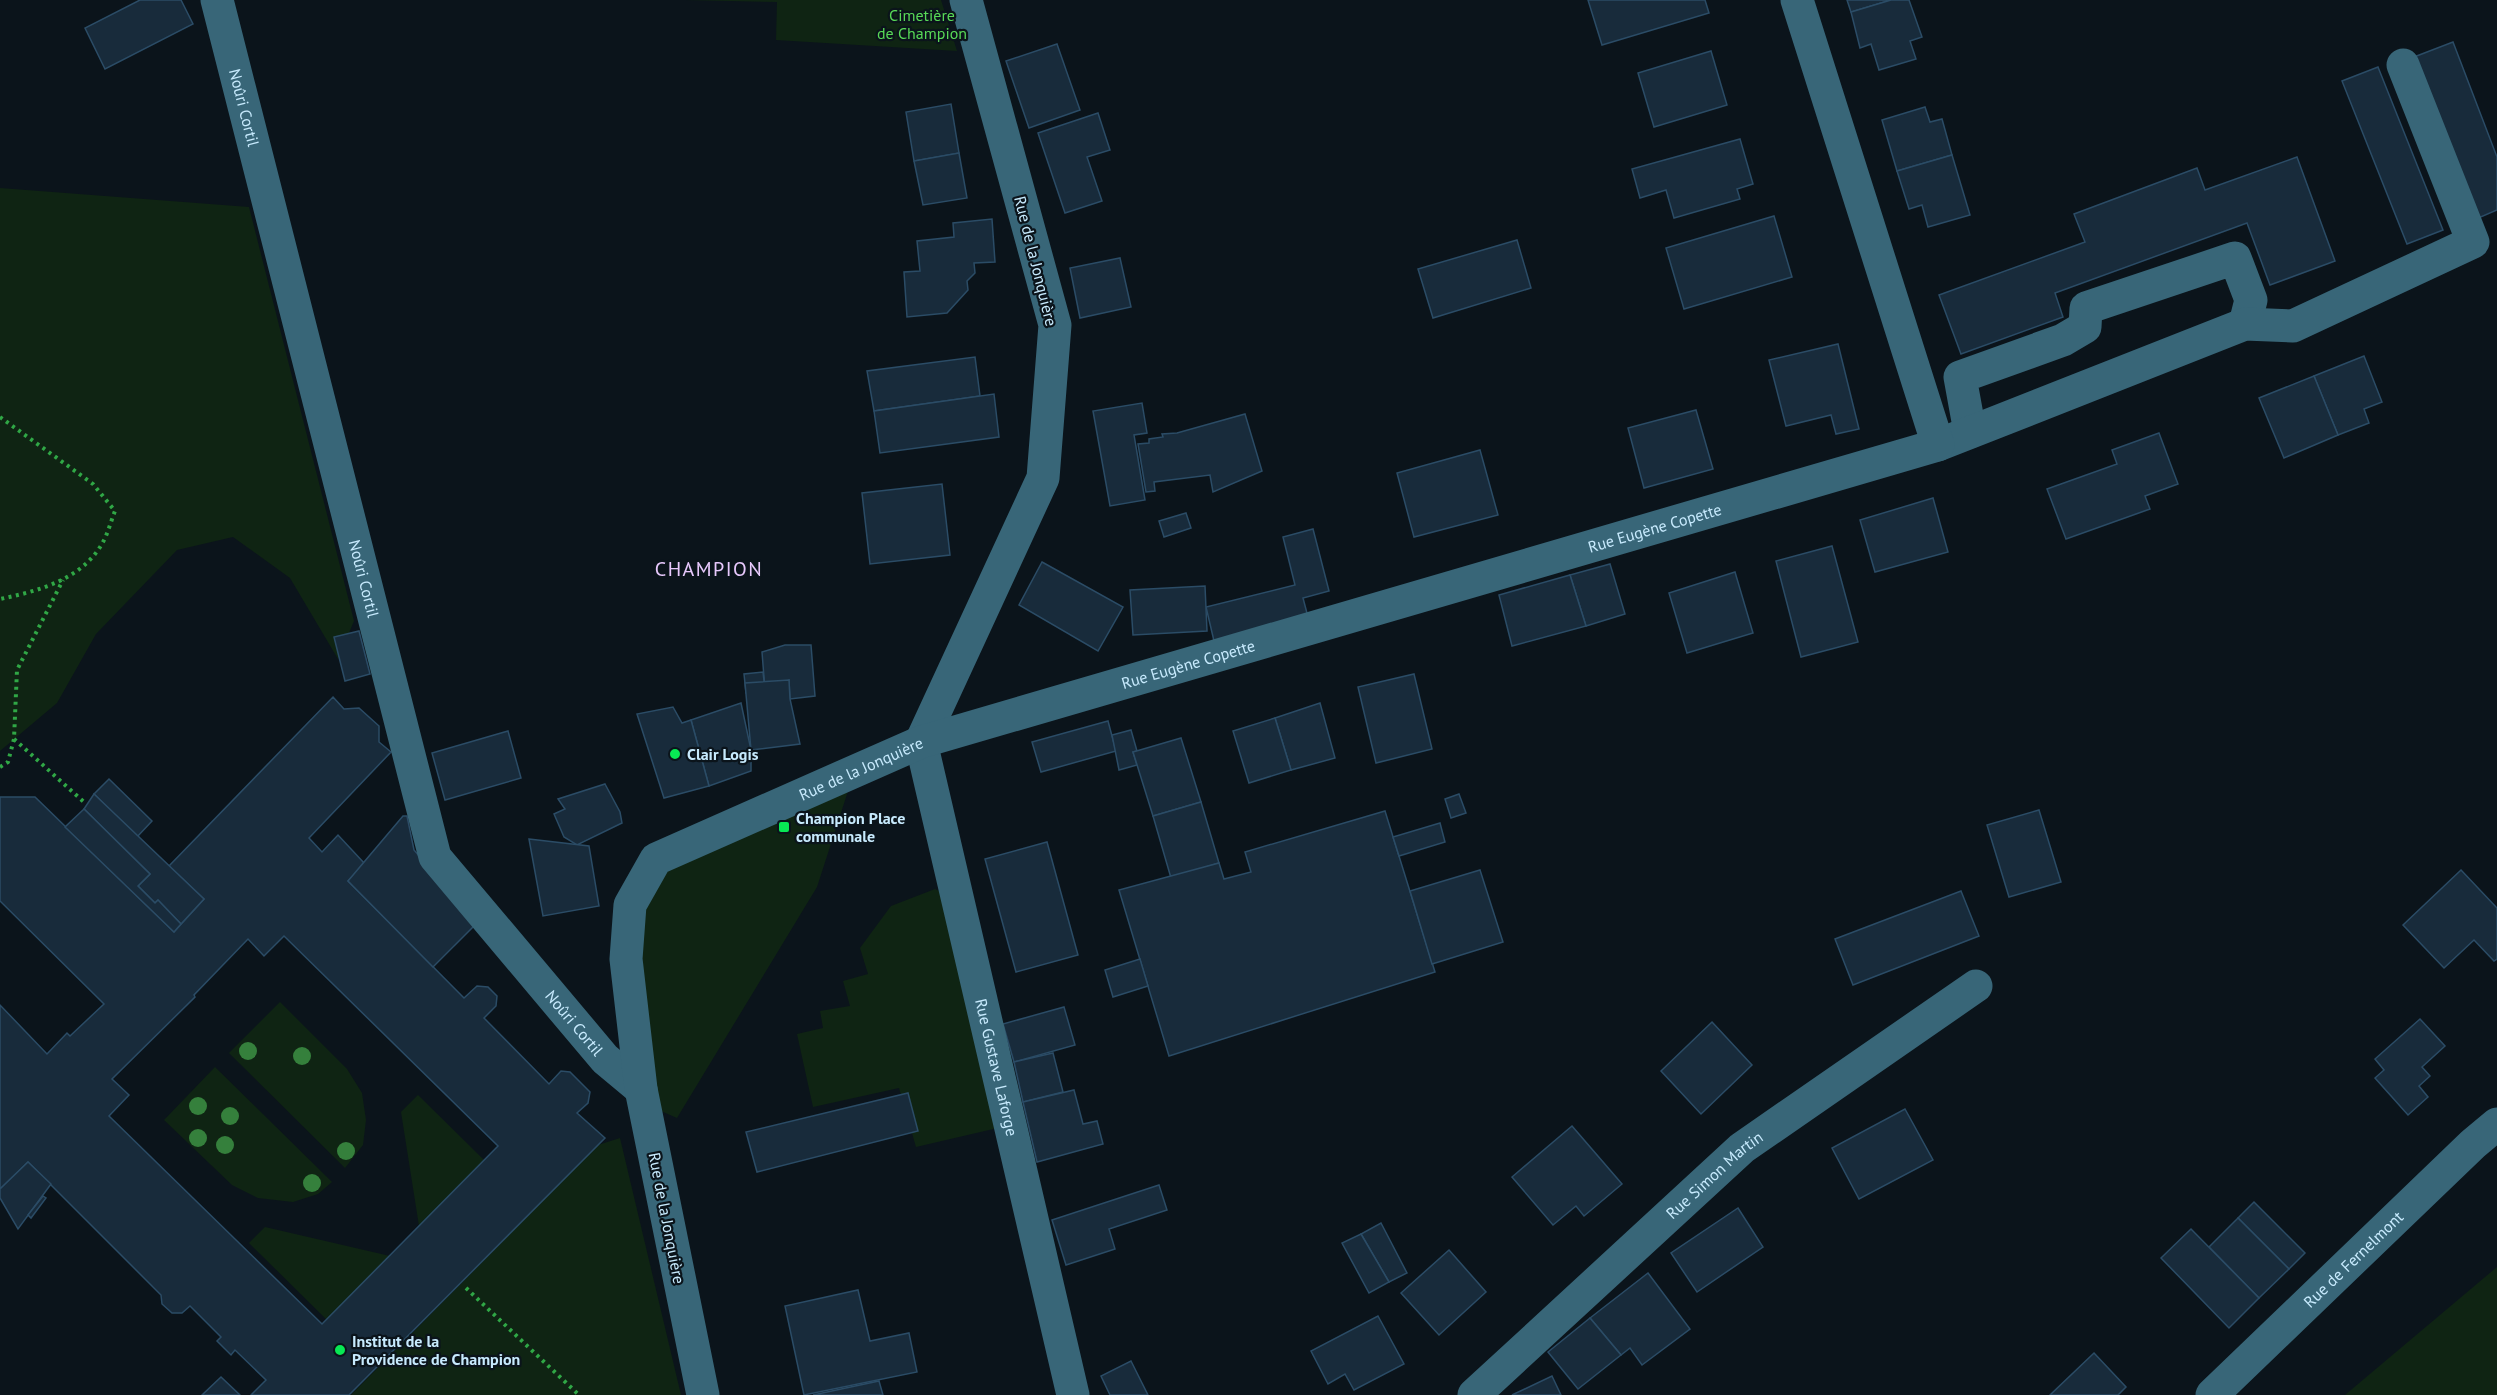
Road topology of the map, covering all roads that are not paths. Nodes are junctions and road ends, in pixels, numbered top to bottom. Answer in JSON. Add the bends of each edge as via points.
{"nodes":[{"id":1,"x":217,"y":0,"type":"edge"},
{"id":2,"x":966,"y":0,"type":"edge"},
{"id":3,"x":1797,"y":0,"type":"edge"},
{"id":4,"x":2403,"y":65,"type":"dead end"},
{"id":5,"x":2245,"y":324,"type":"junction"},
{"id":6,"x":1970,"y":432,"type":"junction"},
{"id":7,"x":1938,"y":445,"type":"junction"},
{"id":8,"x":921,"y":741,"type":"junction"},
{"id":9,"x":1976,"y":986,"type":"dead end"},
{"id":10,"x":641,"y":1089,"type":"junction"},
{"id":11,"x":2497,"y":1124,"type":"edge"},
{"id":12,"x":703,"y":1395,"type":"edge"},
{"id":13,"x":1073,"y":1395,"type":"edge"},
{"id":14,"x":1474,"y":1395,"type":"edge"},
{"id":15,"x":2212,"y":1395,"type":"edge"}],
"edges":[{"from":1,"to":10,"type":"street","name":"Noûri Cortil","via":[[435,857],[605,1059]]},
{"from":2,"to":8,"type":"street","name":"Rue de la Jonquière","via":[[1055,325],[1043,478]]},
{"from":3,"to":7,"type":"street"},
{"from":4,"to":5,"type":"street","via":[[2473,242],[2293,326]]},
{"from":5,"to":6,"type":"street","name":"Rue Eugène Copette"},
{"from":5,"to":6,"type":"street","via":[[2252,300],[2235,258],[2086,308],[2085,327],[2063,340],[1960,377]]},
{"from":6,"to":7,"type":"street","name":"Rue Eugène Copette"},
{"from":7,"to":8,"type":"street","name":"Rue Eugène Copette"},
{"from":8,"to":10,"type":"street","name":"Rue de la Jonquière","via":[[656,859],[630,905],[626,959]]},
{"from":8,"to":13,"type":"street","name":"Rue Gustave Laforge"},
{"from":9,"to":14,"type":"street","name":"Rue Simon Martin","via":[[1742,1148]]},
{"from":10,"to":12,"type":"street","name":"Rue de la Jonquière"},
{"from":11,"to":15,"type":"street","name":"Rue de Fernelmont"}]}
